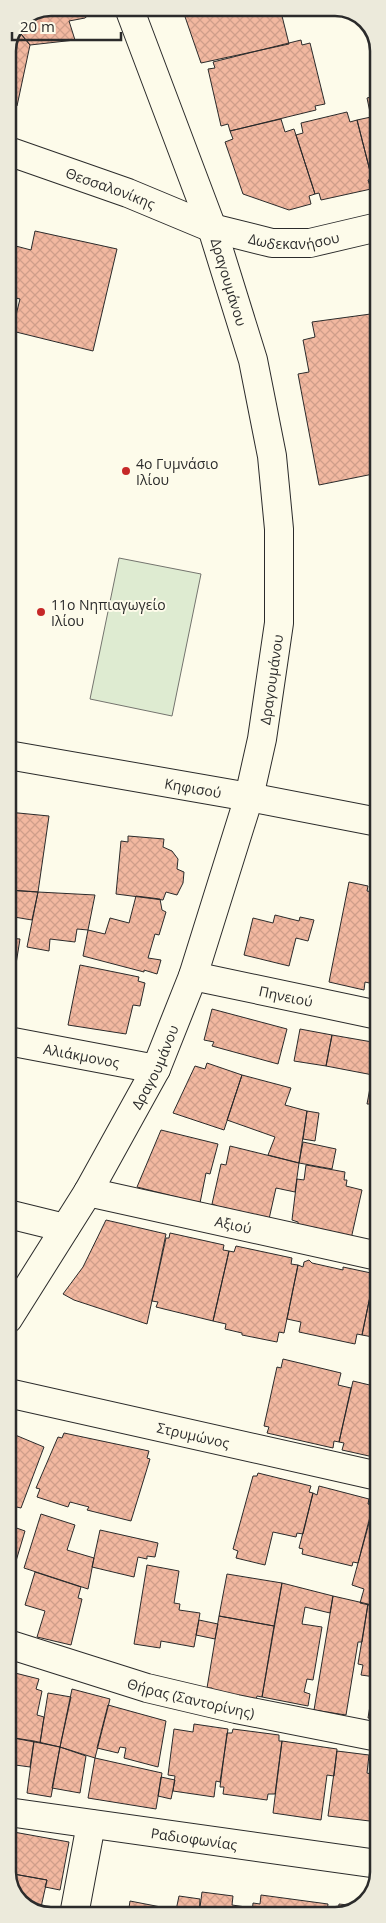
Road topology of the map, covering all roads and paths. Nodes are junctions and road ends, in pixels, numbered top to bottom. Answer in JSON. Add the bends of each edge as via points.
{"nodes":[{"id":1,"x":133,"y":16,"type":"edge"},
{"id":2,"x":16,"y":154,"type":"edge"},
{"id":3,"x":212,"y":228,"type":"junction"},
{"id":4,"x":369,"y":229,"type":"edge"},
{"id":5,"x":16,"y":756,"type":"edge"},
{"id":6,"x":249,"y":797,"type":"junction"},
{"id":7,"x":369,"y":820,"type":"edge"},
{"id":8,"x":193,"y":976,"type":"junction"},
{"id":9,"x":370,"y":1013,"type":"edge"},
{"id":10,"x":17,"y":1043,"type":"edge"},
{"id":11,"x":156,"y":1069,"type":"junction"},
{"id":12,"x":88,"y":1192,"type":"junction"},
{"id":13,"x":17,"y":1216,"type":"edge"},
{"id":14,"x":65,"y":1228,"type":"junction"},
{"id":15,"x":370,"y":1254,"type":"edge"},
{"id":16,"x":17,"y":1305,"type":"edge"},
{"id":17,"x":17,"y":1395,"type":"edge"},
{"id":18,"x":370,"y":1474,"type":"edge"},
{"id":19,"x":17,"y":1647,"type":"edge"},
{"id":20,"x":370,"y":1735,"type":"edge"},
{"id":21,"x":17,"y":1813,"type":"edge"},
{"id":22,"x":91,"y":1824,"type":"junction"},
{"id":23,"x":370,"y":1863,"type":"edge"},
{"id":24,"x":76,"y":1907,"type":"edge"}],
"edges":[{"from":1,"to":3,"type":"street","name":"Δραγουμάνου"},
{"from":2,"to":3,"type":"street","name":"Θεσσαλονίκης","via":[[128,193]]},
{"from":3,"to":4,"type":"street","name":"Δωδεκανήσου","via":[[272,243],[310,243]]},
{"from":3,"to":6,"type":"street","name":"Δραγουμάνου","via":[[253,360],[272,456],[279,529],[279,623],[262,739]]},
{"from":5,"to":6,"type":"street","name":"Κηφισού"},
{"from":6,"to":7,"type":"street","name":"Κηφισού"},
{"from":6,"to":8,"type":"street","name":"Δραγουμάνου"},
{"from":8,"to":9,"type":"street","name":"Πηνειού"},
{"from":8,"to":11,"type":"street","name":"Δραγουμάνου"},
{"from":10,"to":11,"type":"street","name":"Αλιάκμονος"},
{"from":11,"to":12,"type":"street","name":"Δραγουμάνου"},
{"from":12,"to":14,"type":"street","name":"Δραγουμάνου"},
{"from":12,"to":15,"type":"street","name":"Αξιού"},
{"from":13,"to":14,"type":"street"},
{"from":14,"to":16,"type":"street","name":"Δραγουμάνου"},
{"from":17,"to":18,"type":"street","name":"Στρυμώνος"},
{"from":19,"to":20,"type":"street","name":"Θήρας (Σαντορίνης)","via":[[146,1688]]},
{"from":21,"to":22,"type":"street","name":"Ραδιοφωνίας"},
{"from":22,"to":23,"type":"street","name":"Ραδιοφωνίας"},
{"from":22,"to":24,"type":"street"}]}
